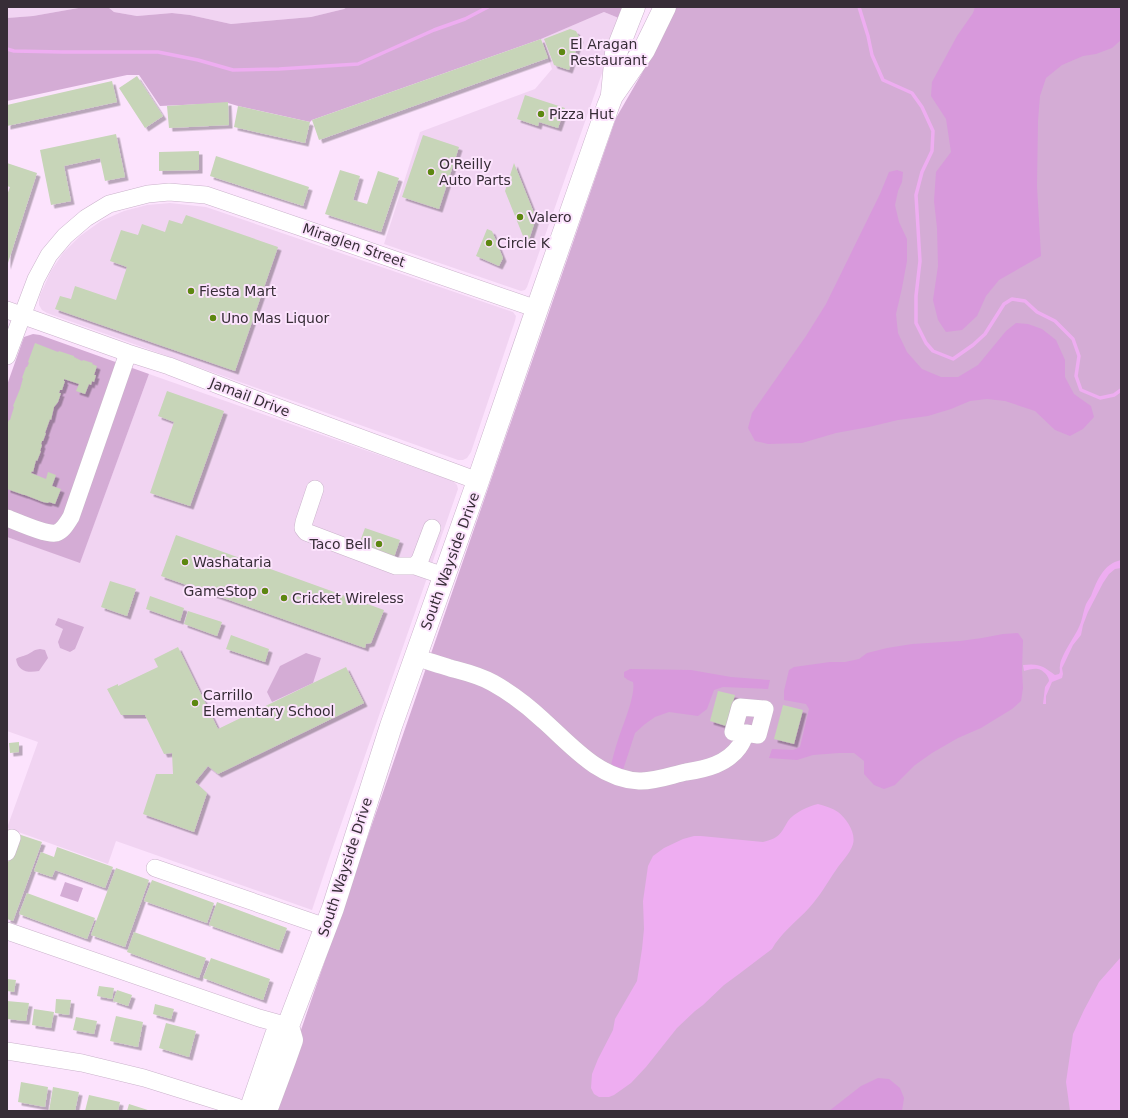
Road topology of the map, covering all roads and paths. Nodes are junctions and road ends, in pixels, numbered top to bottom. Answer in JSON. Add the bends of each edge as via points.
{"nodes":[{"id":1,"x":634,"y":7,"type":"edge"},
{"id":2,"x":665,"y":7,"type":"edge"},
{"id":3,"x":612,"y":96,"type":"junction"},
{"id":4,"x":537,"y":309,"type":"junction"},
{"id":5,"x":14,"y":313,"type":"edge"},
{"id":6,"x":128,"y":353,"type":"junction"},
{"id":7,"x":7,"y":356,"type":"edge"},
{"id":8,"x":478,"y":481,"type":"junction"},
{"id":9,"x":315,"y":489,"type":"dead end"},
{"id":10,"x":7,"y":518,"type":"edge"},
{"id":11,"x":432,"y":528,"type":"dead end"},
{"id":12,"x":415,"y":566,"type":"junction"},
{"id":13,"x":444,"y":576,"type":"junction"},
{"id":14,"x":415,"y":657,"type":"junction"},
{"id":15,"x":746,"y":733,"type":"dead end"},
{"id":16,"x":155,"y":868,"type":"dead end"},
{"id":17,"x":326,"y":927,"type":"junction"},
{"id":18,"x":7,"y":931,"type":"edge"},
{"id":19,"x":288,"y":1026,"type":"junction"},
{"id":20,"x":7,"y":1051,"type":"edge"},
{"id":21,"x":278,"y":1053,"type":"junction"},
{"id":22,"x":241,"y":1110,"type":"edge"},
{"id":23,"x":266,"y":1111,"type":"edge"},
{"id":24,"x":273,"y":1111,"type":"edge"}],
"edges":[{"from":1,"to":3,"type":"main road","name":"South Wayside Drive","via":[[616,53]]},
{"from":2,"to":3,"type":"main road","name":"South Wayside Drive","via":[[644,50]]},
{"from":3,"to":4,"type":"main road","name":"South Wayside Drive"},
{"from":4,"to":5,"type":"street","name":"Miraglen Street","via":[[206,195],[169,192],[148,194],[109,204],[86,218],[65,236],[49,255]]},
{"from":4,"to":8,"type":"main road","name":"South Wayside Drive"},
{"from":5,"to":6,"type":"street","name":"Jamail Drive"},
{"from":5,"to":7,"type":"street","name":"Miraglen Street"},
{"from":6,"to":8,"type":"street","name":"Jamail Drive"},
{"from":6,"to":10,"type":"street","via":[[71,517],[63,529],[56,533],[46,532]]},
{"from":8,"to":13,"type":"main road","name":"South Wayside Drive"},
{"from":9,"to":12,"type":"street","via":[[304,522],[303,528],[306,532],[396,566]]},
{"from":11,"to":12,"type":"street","via":[[420,560]]},
{"from":12,"to":13,"type":"street"},
{"from":13,"to":14,"type":"main road","name":"South Wayside Drive"},
{"from":14,"to":15,"type":"street","via":[[474,674],[493,683],[529,708],[584,758],[611,774],[624,778],[650,780],[718,764],[731,756],[740,746]]},
{"from":14,"to":17,"type":"main road","name":"South Wayside Drive"},
{"from":16,"to":17,"type":"street"},
{"from":17,"to":19,"type":"main road","name":"South Wayside Drive"},
{"from":18,"to":19,"type":"street"},
{"from":19,"to":21,"type":"main road","name":"South Wayside Drive","via":[[276,1035]]},
{"from":20,"to":22,"type":"street","via":[[82,1063],[144,1078]]},
{"from":21,"to":22,"type":"main road","via":[[245,1087]]},
{"from":21,"to":23,"type":"main road","name":"South Wayside Drive"},
{"from":21,"to":24,"type":"main road"}]}
